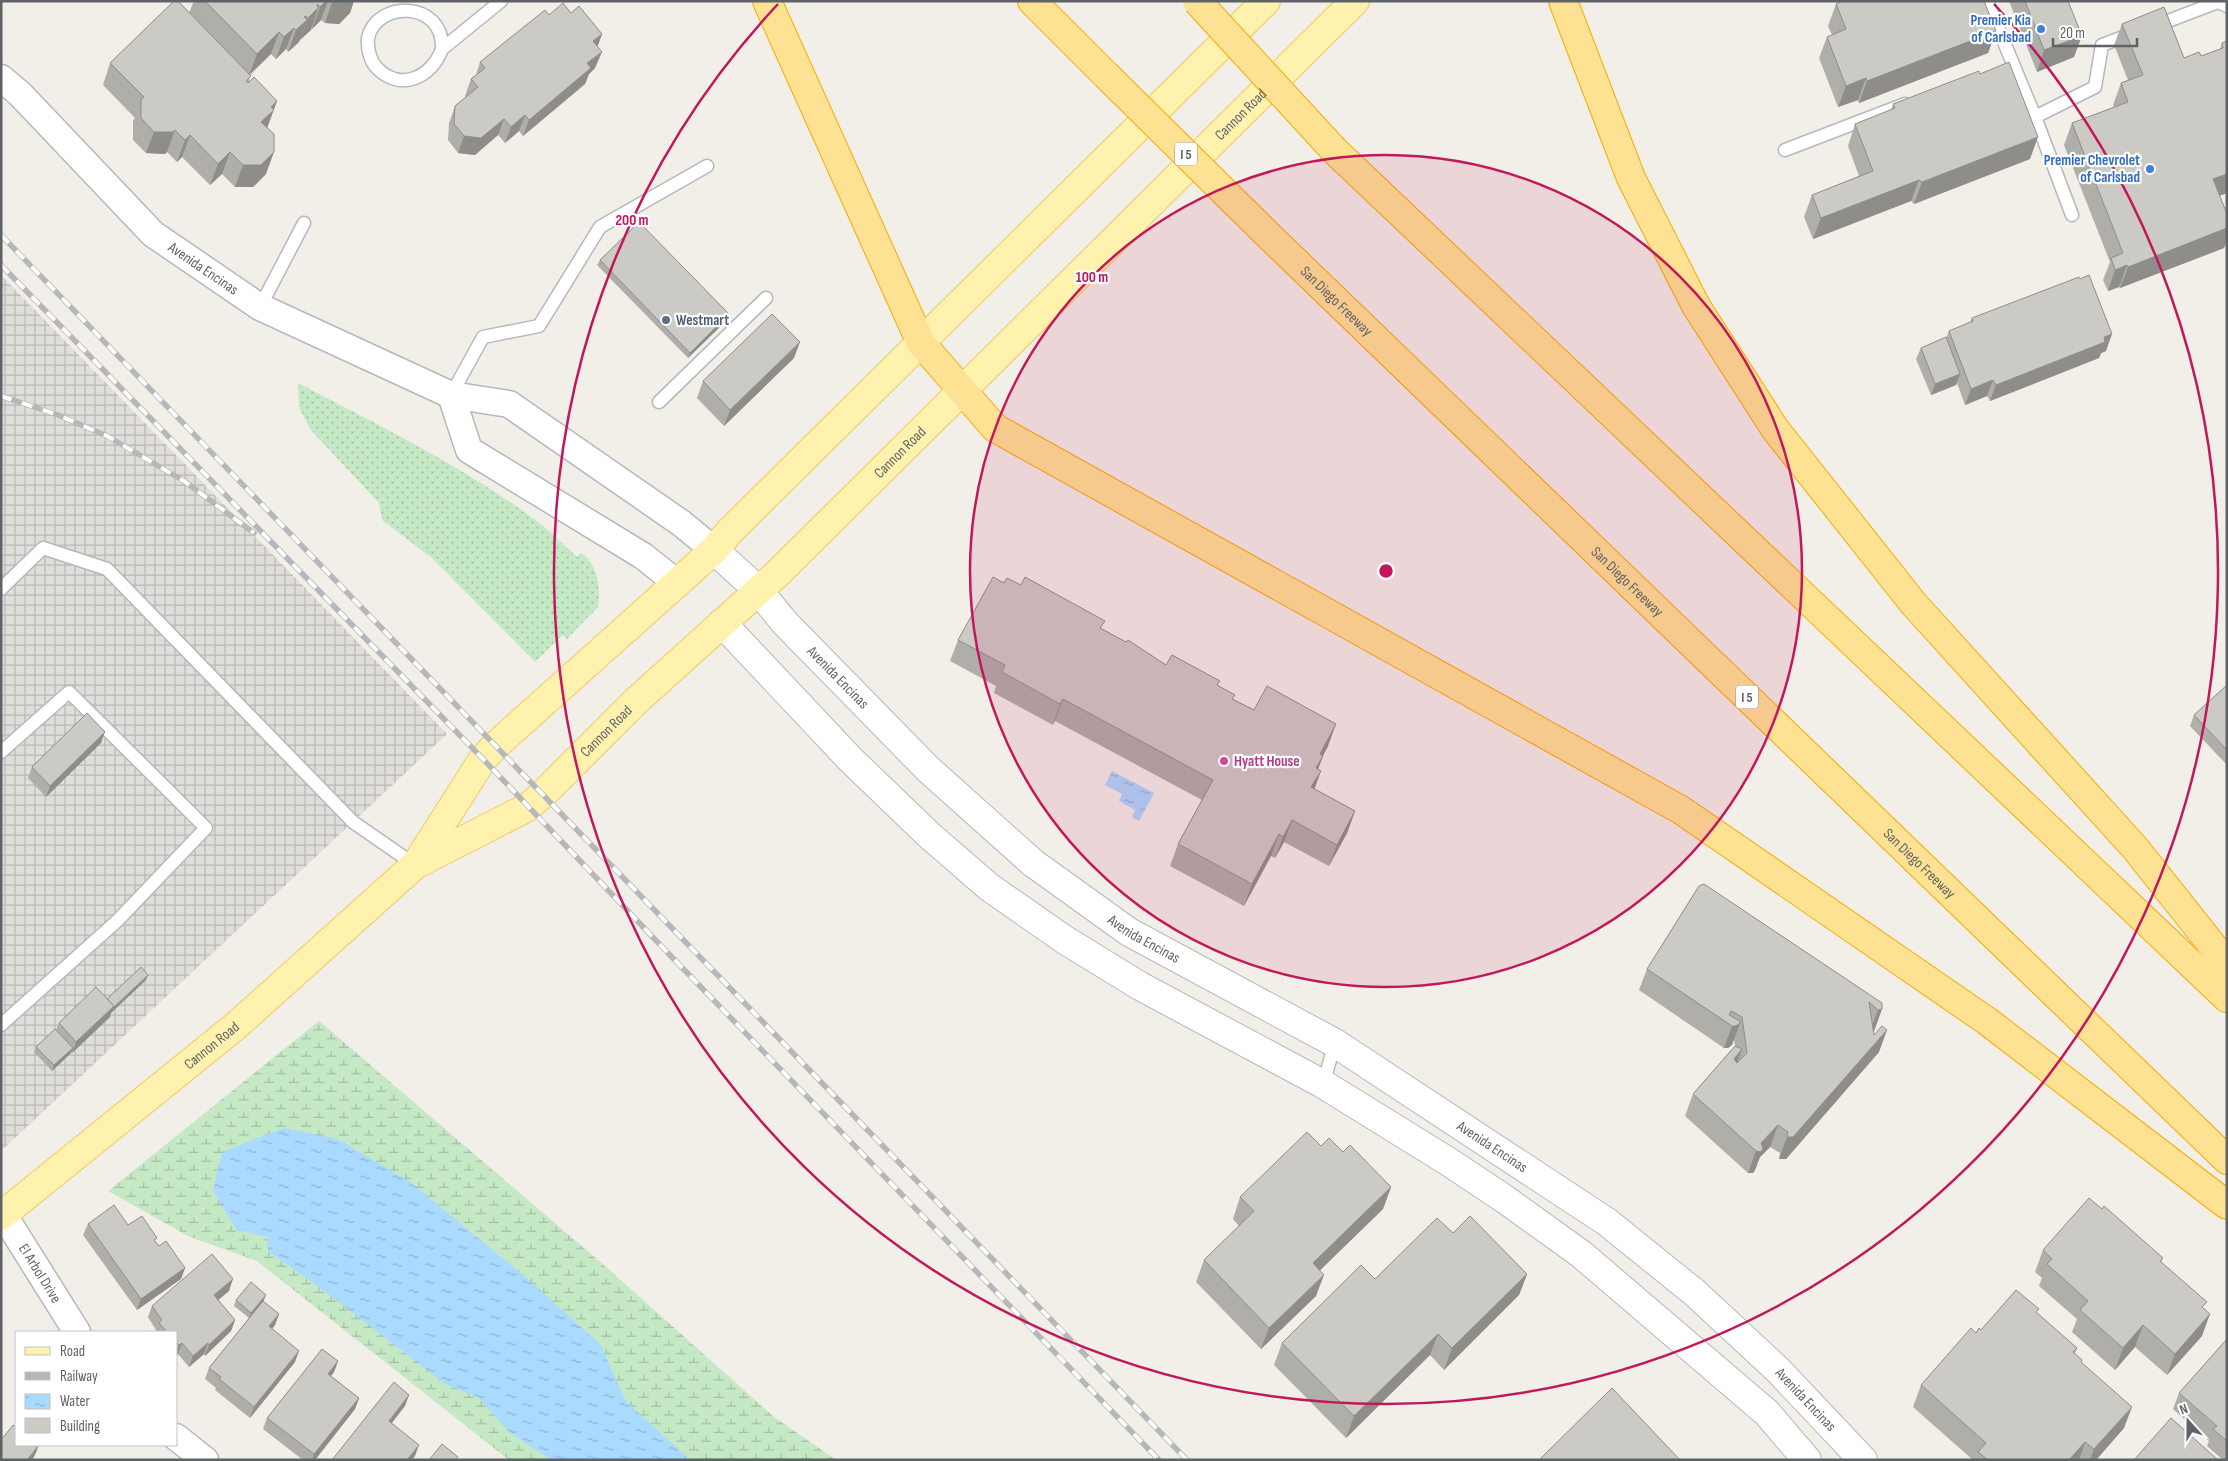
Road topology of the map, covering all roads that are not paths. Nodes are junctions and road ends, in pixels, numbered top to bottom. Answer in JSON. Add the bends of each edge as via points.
{"nodes":[{"id":1,"x":501,"y":1,"type":"edge"},
{"id":2,"x":767,"y":1,"type":"edge"},
{"id":3,"x":1032,"y":1,"type":"edge"},
{"id":4,"x":1197,"y":1,"type":"edge"},
{"id":5,"x":1266,"y":1,"type":"edge"},
{"id":6,"x":1355,"y":1,"type":"edge"},
{"id":7,"x":1563,"y":1,"type":"edge"},
{"id":8,"x":1987,"y":1,"type":"edge"},
{"id":9,"x":2227,"y":6,"type":"edge"},
{"id":10,"x":442,"y":49,"type":"junction"},
{"id":11,"x":1,"y":78,"type":"edge"},
{"id":12,"x":1912,"y":101,"type":"edge"},
{"id":13,"x":2035,"y":117,"type":"junction"},
{"id":14,"x":1785,"y":150,"type":"dead end"},
{"id":15,"x":706,"y":166,"type":"dead end"},
{"id":16,"x":2072,"y":215,"type":"dead end"},
{"id":17,"x":304,"y":223,"type":"dead end"},
{"id":18,"x":766,"y":298,"type":"dead end"},
{"id":19,"x":260,"y":307,"type":"junction"},
{"id":20,"x":921,"y":343,"type":"junction"},
{"id":21,"x":962,"y":390,"type":"junction"},
{"id":22,"x":451,"y":395,"type":"junction"},
{"id":23,"x":659,"y":402,"type":"dead end"},
{"id":24,"x":714,"y":550,"type":"junction"},
{"id":25,"x":677,"y":582,"type":"junction"},
{"id":26,"x":1,"y":589,"type":"edge"},
{"id":27,"x":758,"y":590,"type":"junction"},
{"id":28,"x":722,"y":624,"type":"junction"},
{"id":29,"x":1,"y":752,"type":"edge"},
{"id":30,"x":415,"y":865,"type":"junction"},
{"id":31,"x":2227,"y":964,"type":"edge"},
{"id":32,"x":2227,"y":998,"type":"edge"},
{"id":33,"x":1,"y":1025,"type":"edge"},
{"id":34,"x":1335,"y":1043,"type":"junction"},
{"id":35,"x":1323,"y":1084,"type":"junction"},
{"id":36,"x":2227,"y":1160,"type":"edge"},
{"id":37,"x":2227,"y":1205,"type":"edge"},
{"id":38,"x":2,"y":1215,"type":"edge"},
{"id":39,"x":76,"y":1331,"type":"edge"},
{"id":40,"x":178,"y":1438,"type":"edge"},
{"id":41,"x":205,"y":1460,"type":"edge"},
{"id":42,"x":1807,"y":1460,"type":"edge"},
{"id":43,"x":1863,"y":1460,"type":"edge"}],
"edges":[{"from":1,"to":10,"type":"lane"},
{"from":2,"to":20,"type":"highway"},
{"from":3,"to":36,"type":"highway","name":"San Diego Freeway","number":"I 5","bridge":true,"via":[[1266,233]]},
{"from":4,"to":32,"type":"highway","bridge":true,"via":[[1334,150]]},
{"from":5,"to":20,"type":"main road","name":"Cannon Road"},
{"from":6,"to":21,"type":"main road","name":"Cannon Road"},
{"from":7,"to":31,"type":"highway","via":[[1631,178],[1696,306],[1774,429],[1913,603],[2135,848]]},
{"from":8,"to":13,"type":"lane","via":[[2008,64]]},
{"from":9,"to":13,"type":"lane","via":[[2218,2],[2102,46],[2094,87]]},
{"from":10,"to":10,"type":"lane","via":[[443,36],[438,24],[420,8],[408,5],[384,11],[369,31],[367,43],[376,66],[396,79],[408,80],[431,70]]},
{"from":11,"to":19,"type":"street","name":"Avenida Encinas","via":[[153,234]]},
{"from":12,"to":14,"type":"lane"},
{"from":13,"to":16,"type":"lane"},
{"from":15,"to":22,"type":"lane","via":[[600,227],[539,326],[483,337]]},
{"from":17,"to":19,"type":"lane"},
{"from":18,"to":23,"type":"lane"},
{"from":19,"to":22,"type":"street","name":"Avenida Encinas"},
{"from":20,"to":21,"type":"highway"},
{"from":20,"to":24,"type":"main road","name":"Cannon Road"},
{"from":21,"to":27,"type":"main road","name":"Cannon Road"},
{"from":21,"to":37,"type":"highway","via":[[995,428],[1681,810],[1987,1021]]},
{"from":22,"to":24,"type":"street","name":"Avenida Encinas","via":[[509,404],[681,523]]},
{"from":22,"to":25,"type":"street","via":[[469,450],[643,556]]},
{"from":24,"to":25,"type":"main road","name":"Cannon Road"},
{"from":24,"to":27,"type":"street","name":"Avenida Encinas"},
{"from":25,"to":30,"type":"main road","name":"Cannon Road","via":[[483,759]]},
{"from":26,"to":30,"type":"lane","via":[[44,548],[107,569],[353,822]]},
{"from":27,"to":28,"type":"main road","name":"Cannon Road"},
{"from":27,"to":34,"type":"street","name":"Avenida Encinas","via":[[785,623],[928,770],[1033,863],[1129,932]]},
{"from":28,"to":30,"type":"main road","name":"Cannon Road","via":[[635,702],[528,807]]},
{"from":28,"to":35,"type":"street","via":[[851,760],[929,835],[990,887],[1065,940],[1140,986]]},
{"from":29,"to":33,"type":"lane","via":[[69,692],[206,828],[117,921]]},
{"from":30,"to":38,"type":"main road","name":"Cannon Road","via":[[238,1024]]},
{"from":34,"to":35,"type":"lane"},
{"from":34,"to":43,"type":"street","name":"Avenida Encinas","via":[[1607,1222],[1695,1293],[1778,1370]]},
{"from":35,"to":42,"type":"street","via":[[1449,1162],[1581,1254],[1767,1412]]},
{"from":38,"to":39,"type":"street","name":"El Arbol Drive"},
{"from":40,"to":41,"type":"street"}]}
